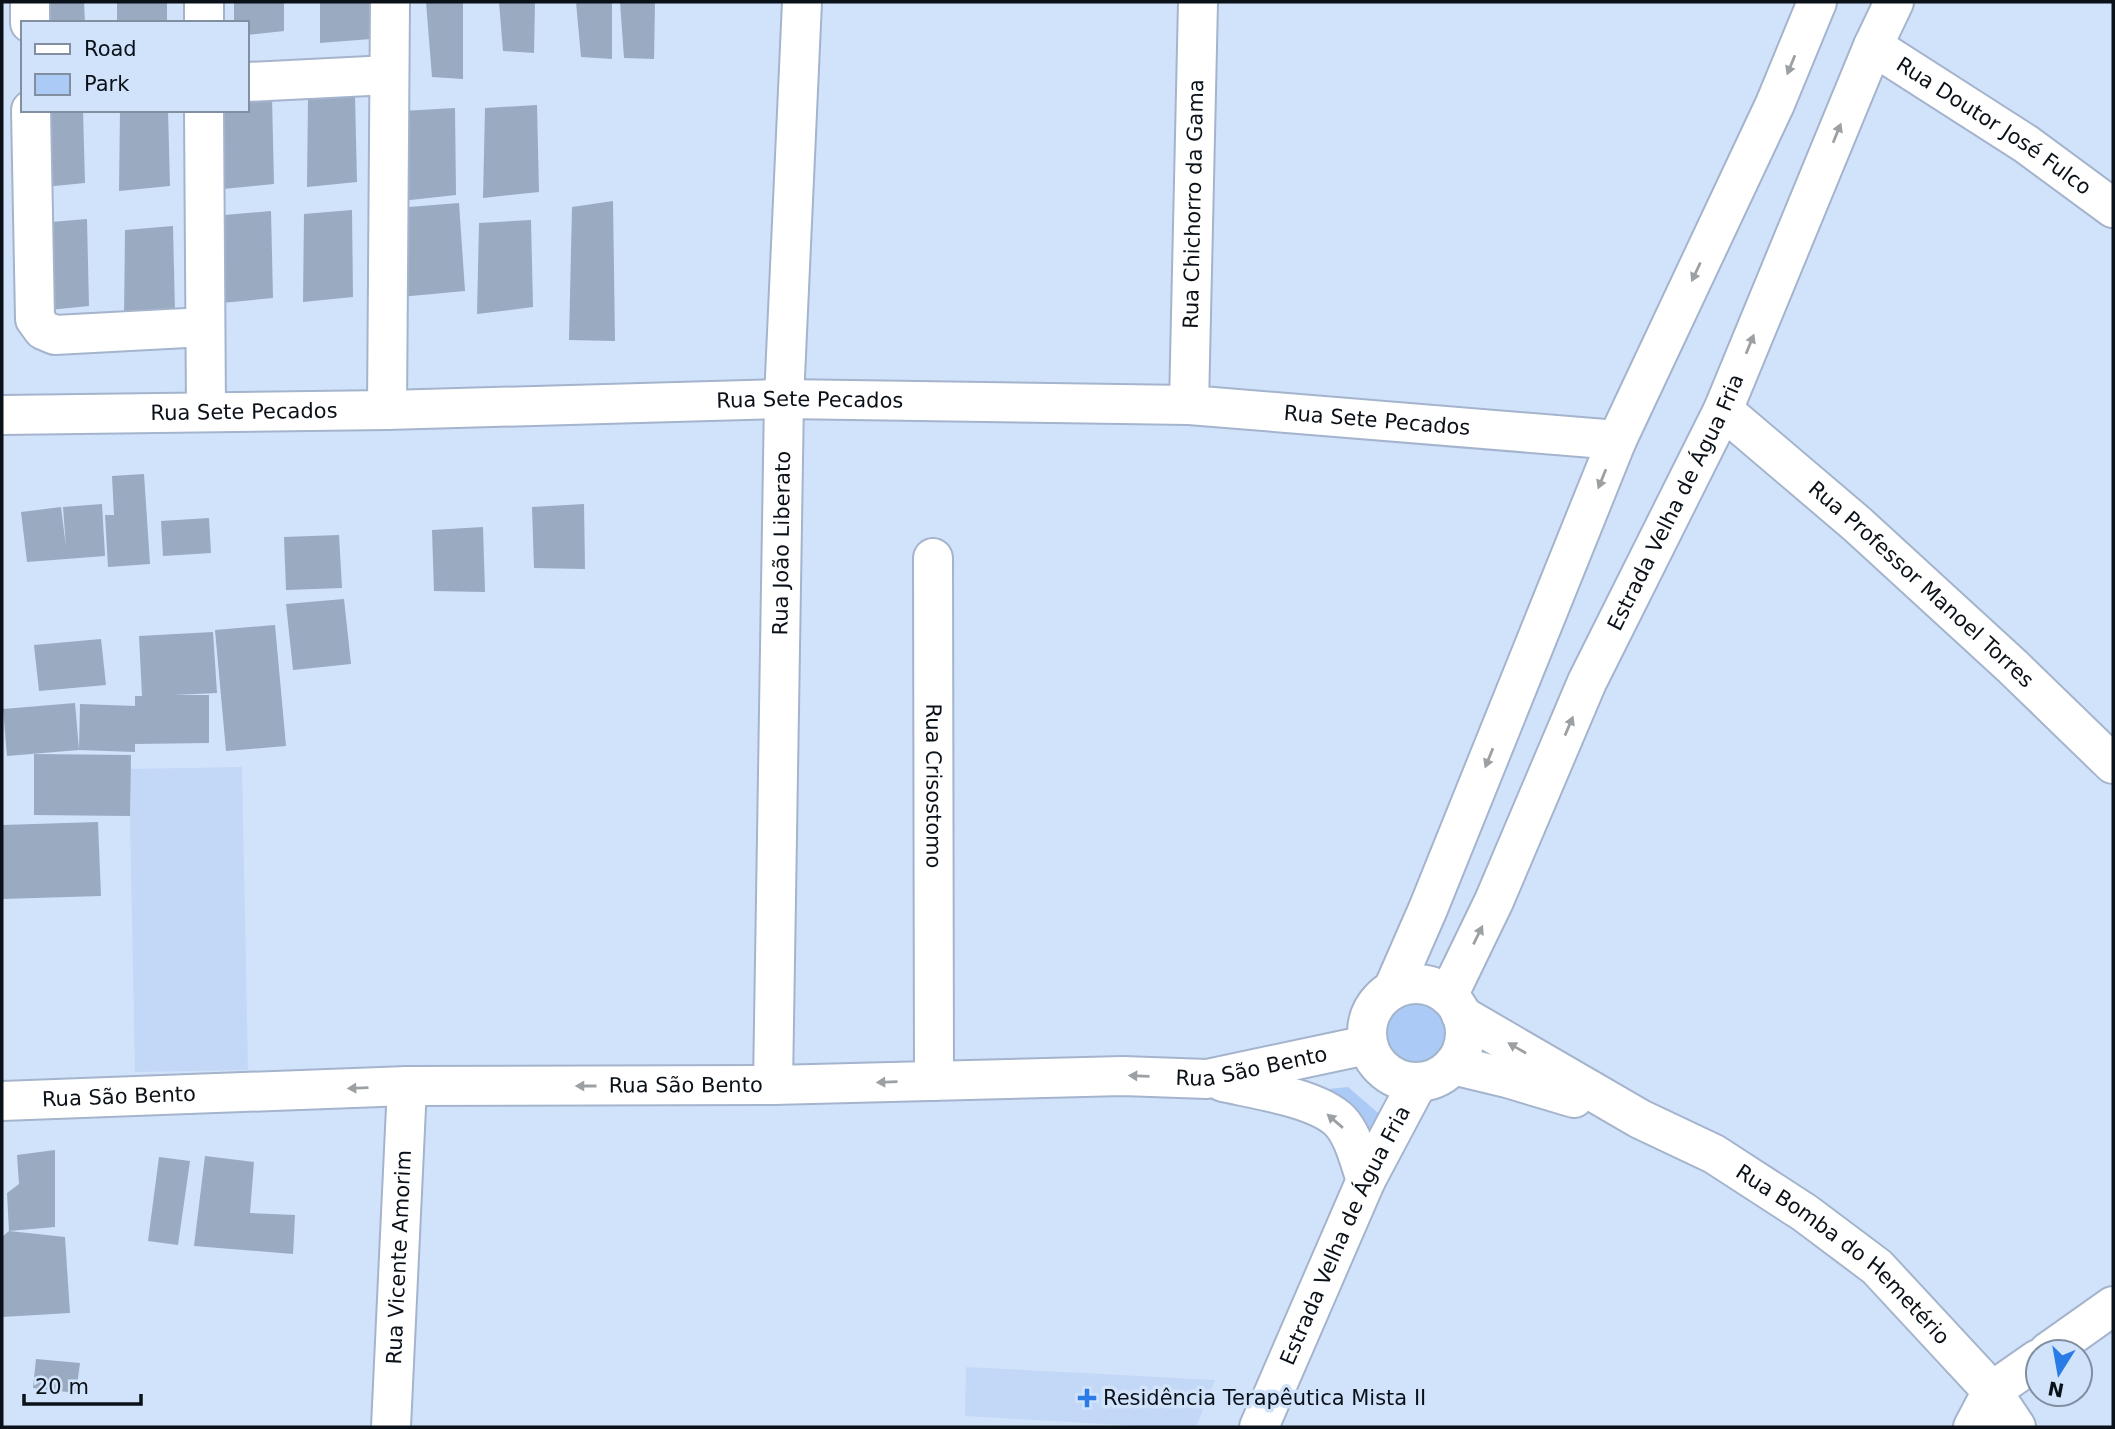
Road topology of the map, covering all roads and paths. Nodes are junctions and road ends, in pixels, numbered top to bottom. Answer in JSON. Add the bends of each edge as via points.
{"nodes":[{"id":1,"x":30,"y":2,"type":"edge"},
{"id":2,"x":204,"y":2,"type":"edge"},
{"id":3,"x":390,"y":2,"type":"edge"},
{"id":4,"x":802,"y":2,"type":"edge"},
{"id":5,"x":1198,"y":2,"type":"edge"},
{"id":6,"x":1817,"y":2,"type":"edge"},
{"id":7,"x":1894,"y":2,"type":"edge"},
{"id":8,"x":30,"y":21,"type":"edge"},
{"id":9,"x":204,"y":21,"type":"edge"},
{"id":10,"x":1873,"y":46,"type":"junction"},
{"id":11,"x":389,"y":75,"type":"junction"},
{"id":12,"x":248,"y":82,"type":"edge"},
{"id":13,"x":31,"y":112,"type":"edge"},
{"id":14,"x":204,"y":112,"type":"edge"},
{"id":15,"x":2113,"y":208,"type":"edge"},
{"id":16,"x":205,"y":327,"type":"junction"},
{"id":17,"x":784,"y":398,"type":"junction"},
{"id":18,"x":1189,"y":405,"type":"junction"},
{"id":19,"x":387,"y":410,"type":"junction"},
{"id":20,"x":1723,"y":410,"type":"junction"},
{"id":21,"x":206,"y":411,"type":"junction"},
{"id":22,"x":2,"y":415,"type":"edge"},
{"id":23,"x":1617,"y":440,"type":"junction"},
{"id":24,"x":933,"y":558,"type":"dead end"},
{"id":25,"x":2113,"y":764,"type":"edge"},
{"id":26,"x":1393,"y":989,"type":"junction"},
{"id":27,"x":1455,"y":1005,"type":"junction"},
{"id":28,"x":1367,"y":1045,"type":"junction"},
{"id":29,"x":1453,"y":1065,"type":"junction"},
{"id":30,"x":1207,"y":1079,"type":"junction"},
{"id":31,"x":934,"y":1081,"type":"junction"},
{"id":32,"x":1418,"y":1082,"type":"junction"},
{"id":33,"x":773,"y":1085,"type":"junction"},
{"id":34,"x":407,"y":1086,"type":"junction"},
{"id":35,"x":2,"y":1101,"type":"edge"},
{"id":36,"x":1640,"y":1119,"type":"junction"},
{"id":37,"x":1366,"y":1180,"type":"junction"},
{"id":38,"x":2113,"y":1306,"type":"edge"},
{"id":39,"x":2068,"y":1338,"type":"edge"},
{"id":40,"x":2024,"y":1369,"type":"edge"},
{"id":41,"x":1993,"y":1391,"type":"junction"},
{"id":42,"x":391,"y":1427,"type":"edge"},
{"id":43,"x":1259,"y":1427,"type":"edge"},
{"id":44,"x":1973,"y":1427,"type":"edge"},
{"id":45,"x":2016,"y":1427,"type":"edge"}],
"edges":[{"from":1,"to":8,"type":"main road"},
{"from":2,"to":9,"type":"main road"},
{"from":3,"to":11,"type":"main road"},
{"from":4,"to":17,"type":"main road","name":"Rua João Liberato"},
{"from":5,"to":18,"type":"main road","name":"Rua Chichorro da Gama"},
{"from":6,"to":23,"type":"main road","one_way":true,"via":[[1775,104]]},
{"from":7,"to":10,"type":"main road","name":"Estrada Velha de Água Fria"},
{"from":10,"to":15,"type":"main road","name":"Rua Doutor José Fulco","via":[[2026,144]]},
{"from":20,"to":10,"type":"main road","name":"Estrada Velha de Água Fria","one_way":true},
{"from":11,"to":12,"type":"main road"},
{"from":11,"to":19,"type":"main road"},
{"from":13,"to":16,"type":"main road","via":[[35,319],[43,330],[55,335]]},
{"from":14,"to":16,"type":"main road"},
{"from":16,"to":21,"type":"main road"},
{"from":17,"to":18,"type":"main road","name":"Rua Sete Pecados"},
{"from":17,"to":19,"type":"main road","name":"Rua Sete Pecados"},
{"from":17,"to":33,"type":"main road","name":"Rua João Liberato"},
{"from":18,"to":23,"type":"main road","name":"Rua Sete Pecados"},
{"from":19,"to":21,"type":"main road","name":"Rua Sete Pecados"},
{"from":20,"to":25,"type":"main road","name":"Rua Professor Manoel Torres","via":[[1857,524]]},
{"from":27,"to":20,"type":"main road","name":"Estrada Velha de Água Fria","one_way":true,"via":[[1587,682]]},
{"from":21,"to":22,"type":"main road","name":"Rua Sete Pecados"},
{"from":23,"to":26,"type":"main road","one_way":true},
{"from":24,"to":31,"type":"main road","name":"Rua Crisostomo"},
{"from":26,"to":27,"type":"main road","via":[[1422,984]]},
{"from":26,"to":28,"type":"main road","via":[[1376,1003],[1367,1023]]},
{"from":27,"to":29,"type":"main road","via":[[1465,1028]]},
{"from":36,"to":27,"type":"main road","name":"Rua Bomba do Hemetério","one_way":true},
{"from":28,"to":30,"type":"main road","name":"Rua São Bento"},
{"from":28,"to":32,"type":"main road","via":[[1378,1065],[1396,1078]]},
{"from":29,"to":32,"type":"main road","via":[[1437,1077]]},
{"from":29,"to":36,"type":"main road","name":"Rua Bomba do Hemetério"},
{"from":30,"to":31,"type":"main road","name":"Rua São Bento","one_way":true,"via":[[1123,1076]]},
{"from":37,"to":30,"type":"main road","one_way":true,"via":[[1339,1121],[1282,1095]]},
{"from":31,"to":33,"type":"main road","name":"Rua São Bento","one_way":true},
{"from":32,"to":37,"type":"main road","name":"Estrada Velha de Água Fria"},
{"from":33,"to":34,"type":"main road","name":"Rua São Bento","one_way":true},
{"from":34,"to":35,"type":"main road","name":"Rua São Bento","one_way":true},
{"from":34,"to":42,"type":"main road","name":"Rua Vicente Amorim"},
{"from":36,"to":41,"type":"main road","name":"Rua Bomba do Hemetério","via":[[1714,1154],[1877,1267]]},
{"from":37,"to":43,"type":"main road","name":"Estrada Velha de Água Fria"},
{"from":38,"to":39,"type":"main road"},
{"from":40,"to":41,"type":"main road"},
{"from":41,"to":44,"type":"main road"},
{"from":41,"to":45,"type":"main road","name":"Rua Bomba do Hemetério"}]}
